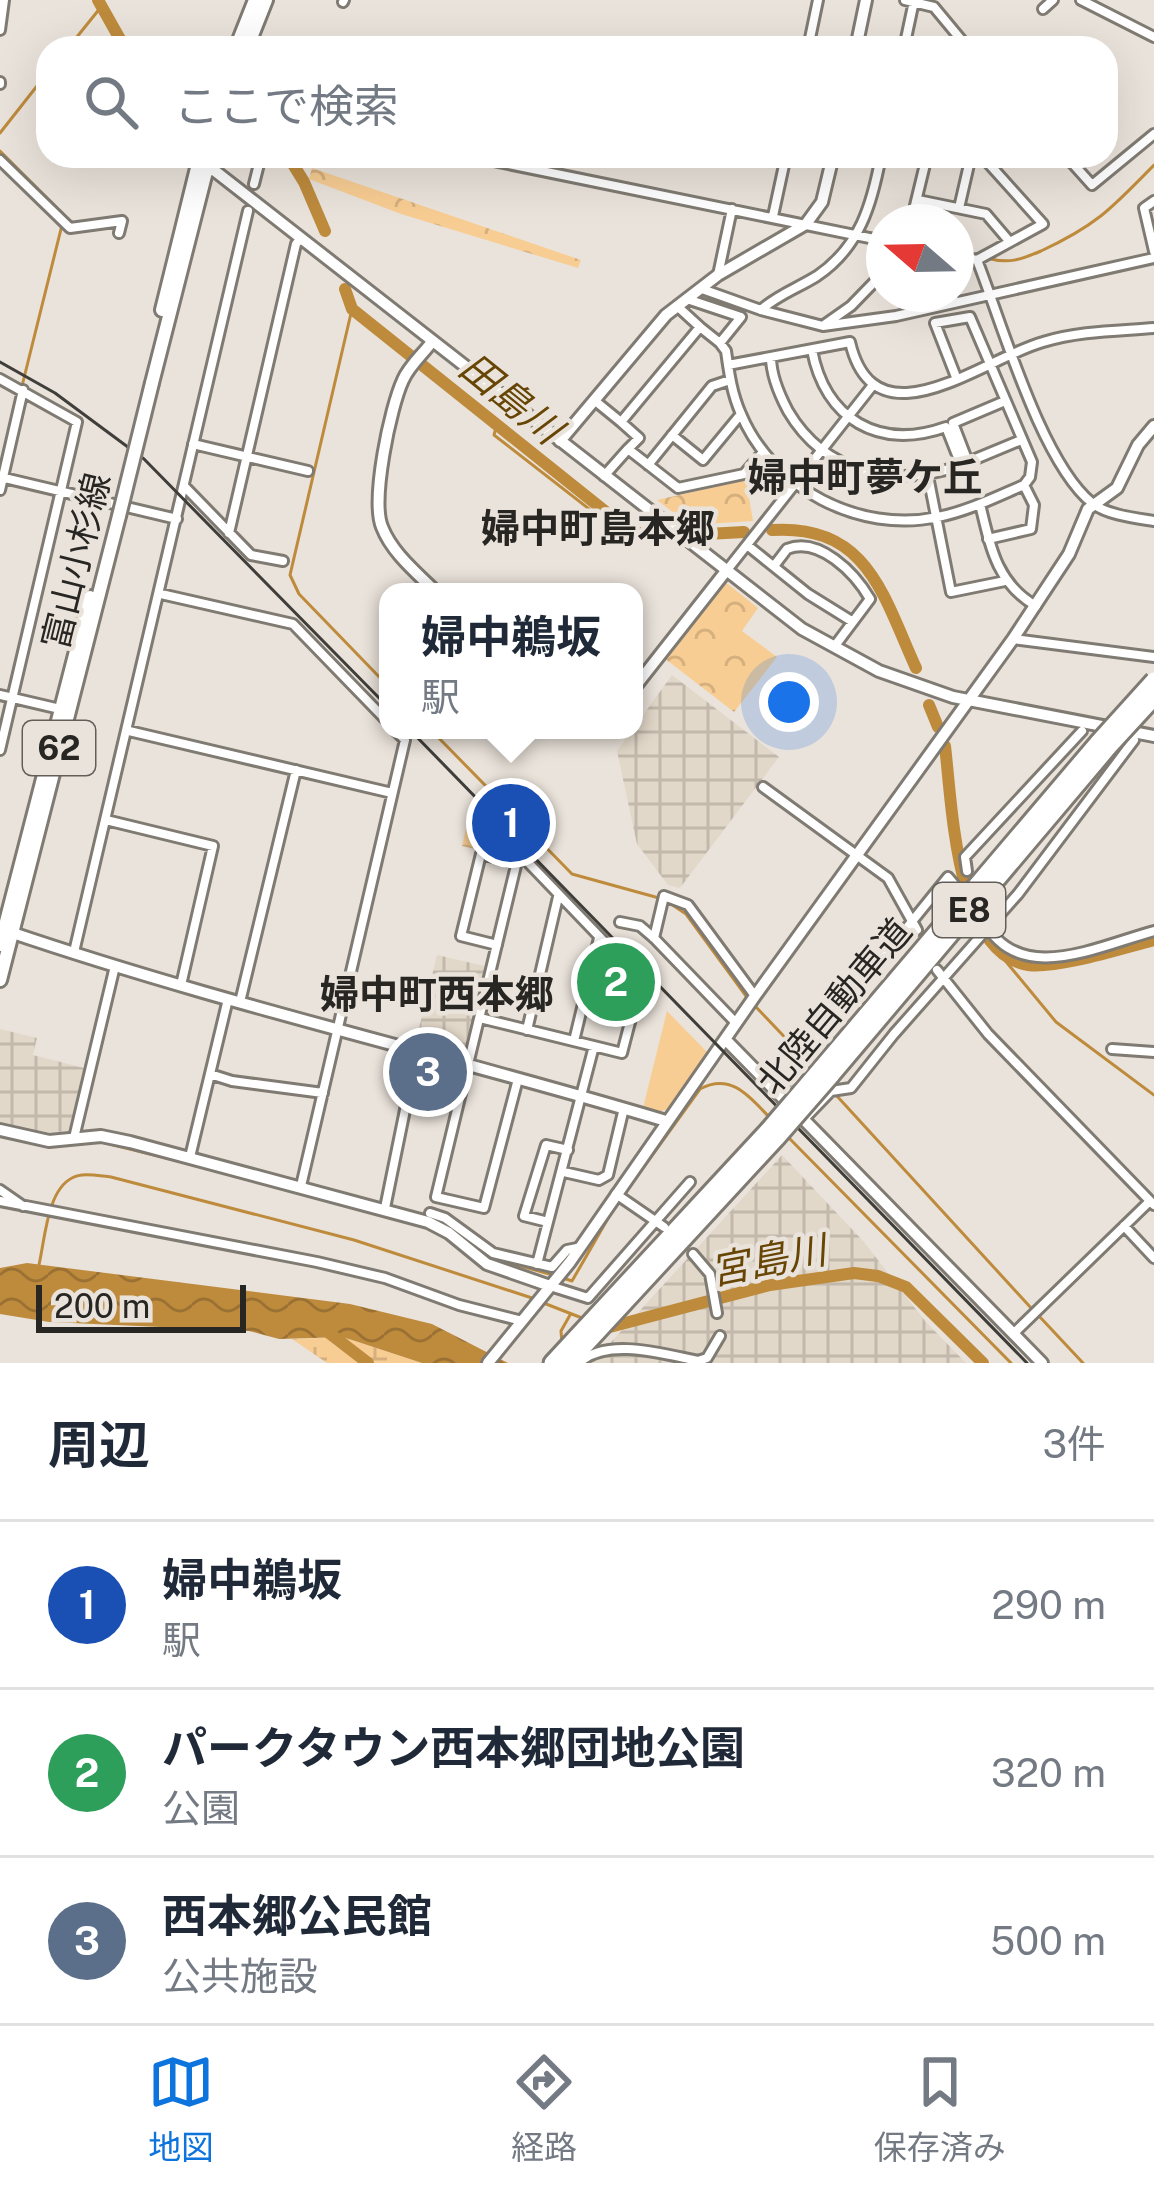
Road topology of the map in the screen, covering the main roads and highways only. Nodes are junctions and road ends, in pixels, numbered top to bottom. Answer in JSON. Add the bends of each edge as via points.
{"nodes":[{"id":1,"x":255,"y":0,"type":"edge"},
{"id":2,"x":266,"y":0,"type":"edge"},
{"id":3,"x":241,"y":36,"type":"edge"},
{"id":4,"x":252,"y":36,"type":"edge"},
{"id":5,"x":202,"y":168,"type":"edge"},
{"id":6,"x":115,"y":514,"type":"junction"},
{"id":7,"x":1154,"y":680,"type":"edge"},
{"id":8,"x":1154,"y":698,"type":"edge"},
{"id":9,"x":1103,"y":744,"type":"junction"},
{"id":10,"x":4,"y":934,"type":"edge"},
{"id":11,"x":0,"y":980,"type":"edge"},
{"id":12,"x":616,"y":1306,"type":"junction"},
{"id":13,"x":552,"y":1363,"type":"edge"},
{"id":14,"x":568,"y":1363,"type":"edge"}],
"edges":[{"from":1,"to":3,"type":"main road"},
{"from":2,"to":4,"type":"main road"},
{"from":5,"to":6,"type":"main road","name":"富山小杉線","number":"62","bridge":true},
{"from":6,"to":10,"type":"main road","name":"富山小杉線","number":"62"},
{"from":6,"to":10,"type":"main road","name":"富山小杉線","number":"62"},
{"from":7,"to":9,"type":"highway","name":"北陸自動車道","number":"E8","bridge":true},
{"from":8,"to":9,"type":"highway","name":"北陸自動車道","number":"E8","bridge":true},
{"from":9,"to":12,"type":"highway","name":"北陸自動車道","number":"E8","bridge":true},
{"from":10,"to":11,"type":"main road","name":"富山小杉線","number":"62"},
{"from":12,"to":13,"type":"highway","name":"北陸自動車道","number":"E8"},
{"from":12,"to":14,"type":"highway","name":"北陸自動車道","number":"E8"}]}
